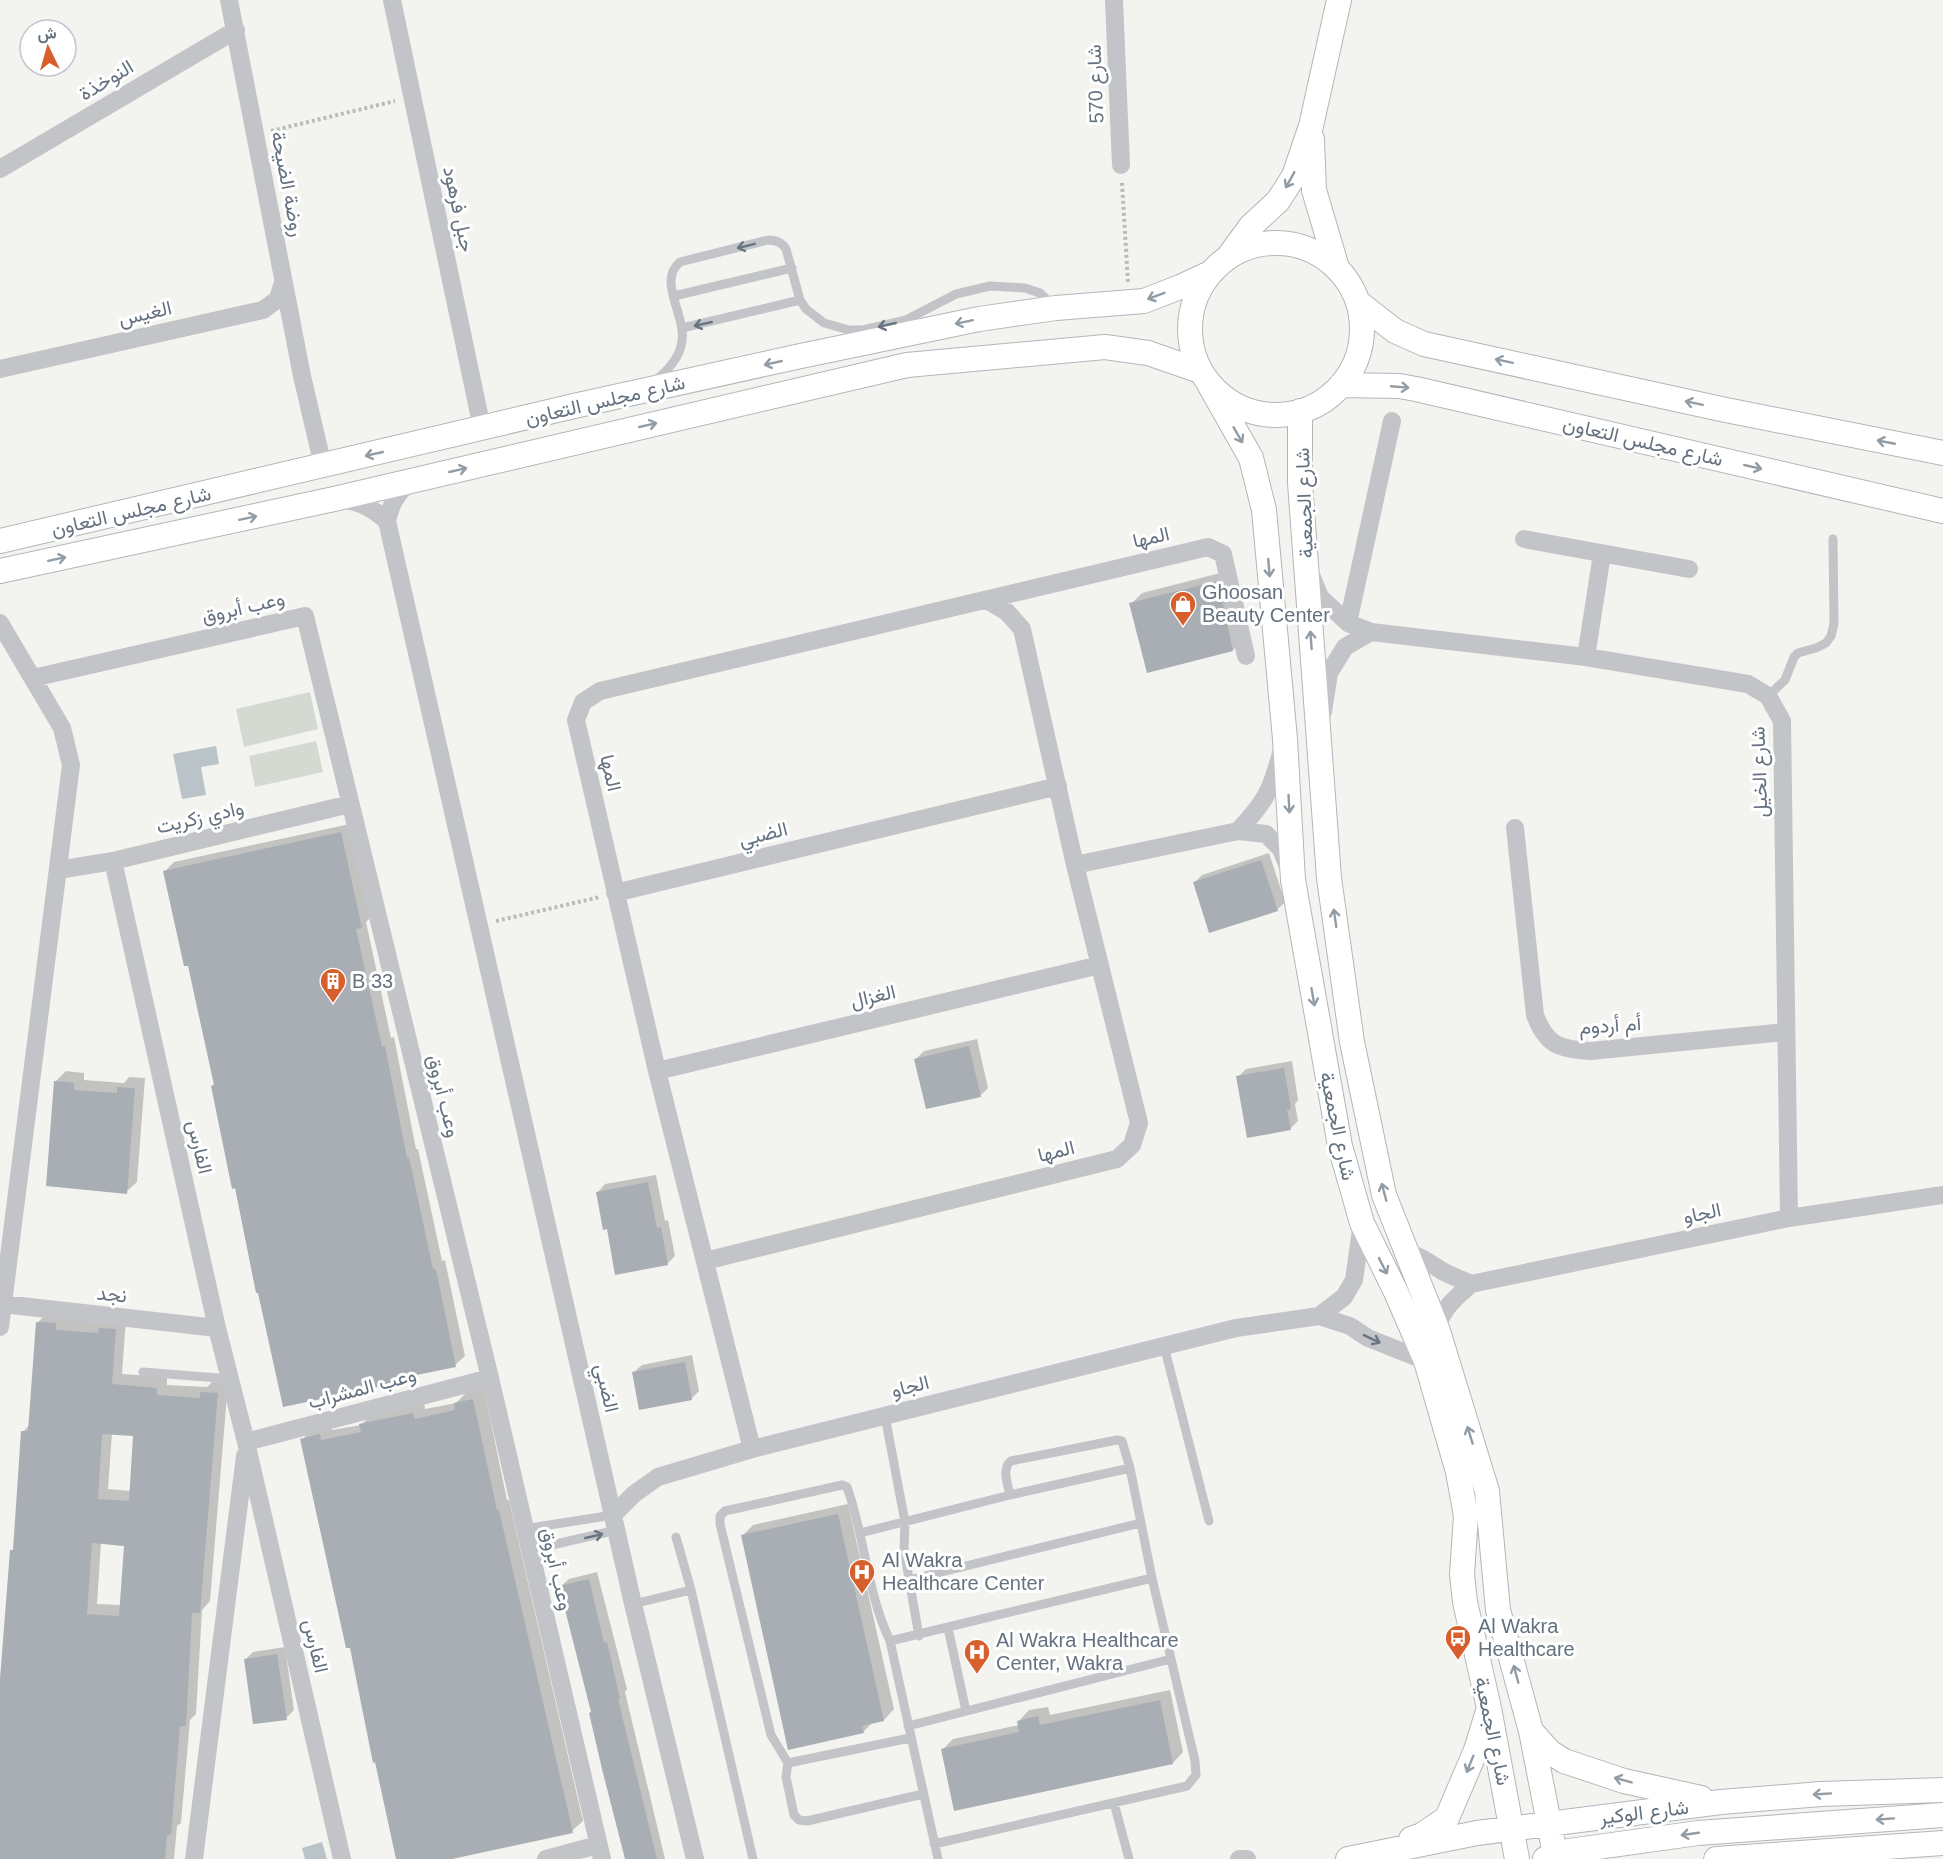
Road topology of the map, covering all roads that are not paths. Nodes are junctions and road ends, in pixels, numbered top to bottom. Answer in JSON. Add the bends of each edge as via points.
{"nodes":[{"id":1,"x":229,"y":0,"type":"edge"},
{"id":2,"x":392,"y":0,"type":"edge"},
{"id":3,"x":1113,"y":0,"type":"edge"},
{"id":4,"x":1339,"y":0,"type":"edge"},
{"id":5,"x":236,"y":30,"type":"junction"},
{"id":6,"x":1311,"y":126,"type":"junction"},
{"id":7,"x":1121,"y":165,"type":"road end"},
{"id":8,"x":0,"y":169,"type":"edge"},
{"id":9,"x":1228,"y":256,"type":"junction"},
{"id":10,"x":792,"y":268,"type":"junction"},
{"id":11,"x":1337,"y":268,"type":"junction"},
{"id":12,"x":1210,"y":273,"type":"junction"},
{"id":13,"x":283,"y":280,"type":"junction"},
{"id":14,"x":674,"y":296,"type":"junction"},
{"id":15,"x":800,"y":300,"type":"junction"},
{"id":16,"x":1359,"y":303,"type":"junction"},
{"id":17,"x":1056,"y":308,"type":"junction"},
{"id":18,"x":682,"y":328,"type":"junction"},
{"id":19,"x":0,"y":369,"type":"edge"},
{"id":20,"x":1205,"y":377,"type":"junction"},
{"id":21,"x":1341,"y":386,"type":"junction"},
{"id":22,"x":642,"y":392,"type":"junction"},
{"id":23,"x":1300,"y":411,"type":"junction"},
{"id":24,"x":1392,"y":421,"type":"dead end"},
{"id":25,"x":482,"y":428,"type":"junction"},
{"id":26,"x":1943,"y":453,"type":"edge"},
{"id":27,"x":323,"y":466,"type":"junction"},
{"id":28,"x":412,"y":480,"type":"junction"},
{"id":29,"x":334,"y":499,"type":"junction"},
{"id":30,"x":1943,"y":511,"type":"edge"},
{"id":31,"x":387,"y":521,"type":"junction"},
{"id":32,"x":1833,"y":538,"type":"dead end"},
{"id":33,"x":1524,"y":539,"type":"dead end"},
{"id":34,"x":0,"y":541,"type":"edge"},
{"id":35,"x":1602,"y":554,"type":"junction"},
{"id":36,"x":1306,"y":563,"type":"junction"},
{"id":37,"x":1689,"y":569,"type":"dead end"},
{"id":38,"x":0,"y":571,"type":"edge"},
{"id":39,"x":987,"y":600,"type":"junction"},
{"id":40,"x":0,"y":623,"type":"edge"},
{"id":41,"x":1348,"y":623,"type":"junction"},
{"id":42,"x":1371,"y":632,"type":"junction"},
{"id":43,"x":1246,"y":657,"type":"dead end"},
{"id":44,"x":1586,"y":657,"type":"junction"},
{"id":45,"x":33,"y":678,"type":"junction"},
{"id":46,"x":1768,"y":696,"type":"junction"},
{"id":47,"x":1285,"y":739,"type":"junction"},
{"id":48,"x":1319,"y":742,"type":"junction"},
{"id":49,"x":1058,"y":786,"type":"junction"},
{"id":50,"x":350,"y":804,"type":"junction"},
{"id":51,"x":1515,"y":828,"type":"dead end"},
{"id":52,"x":1238,"y":831,"type":"junction"},
{"id":53,"x":113,"y":861,"type":"junction"},
{"id":54,"x":1075,"y":865,"type":"junction"},
{"id":55,"x":58,"y":870,"type":"junction"},
{"id":56,"x":1293,"y":880,"type":"junction"},
{"id":57,"x":615,"y":893,"type":"junction"},
{"id":58,"x":1100,"y":965,"type":"junction"},
{"id":59,"x":1785,"y":1032,"type":"junction"},
{"id":60,"x":657,"y":1071,"type":"junction"},
{"id":61,"x":1943,"y":1195,"type":"edge"},
{"id":62,"x":1789,"y":1218,"type":"junction"},
{"id":63,"x":1362,"y":1223,"type":"junction"},
{"id":64,"x":1404,"y":1250,"type":"junction"},
{"id":65,"x":705,"y":1261,"type":"junction"},
{"id":66,"x":1471,"y":1284,"type":"junction"},
{"id":67,"x":3,"y":1304,"type":"junction"},
{"id":68,"x":1319,"y":1316,"type":"junction"},
{"id":69,"x":0,"y":1327,"type":"edge"},
{"id":70,"x":217,"y":1328,"type":"junction"},
{"id":71,"x":1438,"y":1331,"type":"junction"},
{"id":72,"x":1164,"y":1346,"type":"junction"},
{"id":73,"x":1426,"y":1361,"type":"junction"},
{"id":74,"x":143,"y":1372,"type":"dead end"},
{"id":75,"x":490,"y":1378,"type":"junction"},
{"id":76,"x":231,"y":1379,"type":"junction"},
{"id":77,"x":885,"y":1416,"type":"junction"},
{"id":78,"x":246,"y":1442,"type":"junction"},
{"id":79,"x":752,"y":1449,"type":"junction"},
{"id":80,"x":1130,"y":1468,"type":"junction"},
{"id":81,"x":1010,"y":1495,"type":"junction"},
{"id":82,"x":1209,"y":1521,"type":"dead end"},
{"id":83,"x":905,"y":1522,"type":"junction"},
{"id":84,"x":615,"y":1523,"type":"junction"},
{"id":85,"x":1141,"y":1523,"type":"junction"},
{"id":86,"x":524,"y":1529,"type":"junction"},
{"id":87,"x":860,"y":1533,"type":"junction"},
{"id":88,"x":676,"y":1537,"type":"dead end"},
{"id":89,"x":530,"y":1550,"type":"junction"},
{"id":90,"x":1152,"y":1578,"type":"junction"},
{"id":91,"x":909,"y":1580,"type":"junction"},
{"id":92,"x":691,"y":1590,"type":"junction"},
{"id":93,"x":633,"y":1604,"type":"junction"},
{"id":94,"x":948,"y":1628,"type":"junction"},
{"id":95,"x":919,"y":1636,"type":"junction"},
{"id":96,"x":890,"y":1641,"type":"junction"},
{"id":97,"x":1171,"y":1659,"type":"junction"},
{"id":98,"x":1489,"y":1708,"type":"junction"},
{"id":99,"x":966,"y":1711,"type":"junction"},
{"id":100,"x":908,"y":1726,"type":"junction"},
{"id":101,"x":1531,"y":1731,"type":"junction"},
{"id":102,"x":910,"y":1738,"type":"junction"},
{"id":103,"x":788,"y":1763,"type":"junction"},
{"id":104,"x":1943,"y":1790,"type":"edge"},
{"id":105,"x":923,"y":1794,"type":"junction"},
{"id":106,"x":1721,"y":1802,"type":"junction"},
{"id":107,"x":1114,"y":1803,"type":"junction"},
{"id":108,"x":1943,"y":1815,"type":"edge"},
{"id":109,"x":1550,"y":1823,"type":"junction"},
{"id":110,"x":1943,"y":1843,"type":"edge"},
{"id":111,"x":934,"y":1844,"type":"junction"},
{"id":112,"x":1534,"y":1851,"type":"edge"},
{"id":113,"x":600,"y":1852,"type":"edge"},
{"id":114,"x":1354,"y":1857,"type":"edge"},
{"id":115,"x":1726,"y":1858,"type":"edge"},
{"id":116,"x":194,"y":1859,"type":"edge"},
{"id":117,"x":342,"y":1859,"type":"edge"},
{"id":118,"x":546,"y":1859,"type":"edge"},
{"id":119,"x":695,"y":1859,"type":"edge"},
{"id":120,"x":753,"y":1859,"type":"edge"},
{"id":121,"x":938,"y":1859,"type":"edge"},
{"id":122,"x":1129,"y":1859,"type":"edge"},
{"id":123,"x":1239,"y":1859,"type":"edge"},
{"id":124,"x":1247,"y":1859,"type":"edge"}],
"edges":[{"from":1,"to":5,"type":"street","name":"روضة الضيحة"},
{"from":2,"to":25,"type":"street","name":"جبل فرهود"},
{"from":3,"to":7,"type":"street","name":"شارع 570"},
{"from":4,"to":6,"type":"main road"},
{"from":5,"to":8,"type":"street","name":"النوخذة"},
{"from":5,"to":13,"type":"street","name":"روضة الضيحة"},
{"from":6,"to":9,"type":"main road","one_way":true,"via":[[1294,176],[1278,201],[1251,226]]},
{"from":6,"to":11,"type":"main road","via":[[1314,190]]},
{"from":9,"to":11,"type":"main road","via":[[1255,245],[1285,243],[1313,251]]},
{"from":9,"to":12,"type":"main road"},
{"from":10,"to":14,"type":"lane"},
{"from":10,"to":14,"type":"lane","one_way":true,"via":[[784,246],[768,240],[680,262],[670,278]]},
{"from":10,"to":15,"type":"lane"},
{"from":11,"to":16,"type":"main road"},
{"from":12,"to":17,"type":"main road","name":"شارع مجلس التعاون","one_way":true,"via":[[1144,301]]},
{"from":12,"to":20,"type":"main road","via":[[1196,295],[1189,320],[1191,346]]},
{"from":13,"to":19,"type":"street","name":"الغيس","via":[[278,300],[263,310]]},
{"from":13,"to":27,"type":"street","name":"روضة الضيحة"},
{"from":14,"to":18,"type":"lane"},
{"from":17,"to":15,"type":"lane","one_way":true,"via":[[1040,293],[990,286],[956,294],[906,320],[849,330],[819,319]]},
{"from":15,"to":18,"type":"lane","one_way":true},
{"from":16,"to":21,"type":"main road","via":[[1360,342],[1356,360]]},
{"from":26,"to":16,"type":"main road","one_way":true,"via":[[1424,344],[1395,331]]},
{"from":17,"to":22,"type":"main road","name":"شارع مجلس التعاون","one_way":true,"via":[[979,319]]},
{"from":18,"to":22,"type":"lane","via":[[677,357]]},
{"from":20,"to":23,"type":"main road","via":[[1228,401],[1251,411],[1275,415]]},
{"from":28,"to":20,"type":"main road","name":"شارع مجلس التعاون","one_way":true,"via":[[907,365],[1105,347],[1148,353]]},
{"from":20,"to":47,"type":"main road","name":"شارع الجمعية","one_way":true,"via":[[1251,458],[1264,510]]},
{"from":21,"to":23,"type":"main road"},
{"from":21,"to":30,"type":"main road","name":"شارع مجلس التعاون","one_way":true,"via":[[1416,388]]},
{"from":22,"to":25,"type":"main road","name":"شارع مجلس التعاون"},
{"from":23,"to":36,"type":"main road","name":"شارع الجمعية"},
{"from":24,"to":41,"type":"street"},
{"from":25,"to":27,"type":"main road","name":"شارع مجلس التعاون","one_way":true},
{"from":27,"to":34,"type":"main road","name":"شارع مجلس التعاون"},
{"from":28,"to":29,"type":"main road","name":"شارع مجلس التعاون"},
{"from":28,"to":31,"type":"street","via":[[399,491]]},
{"from":29,"to":31,"type":"street","via":[[372,508]]},
{"from":38,"to":29,"type":"main road","name":"شارع مجلس التعاون","one_way":true},
{"from":31,"to":84,"type":"street","name":"الضبي"},
{"from":32,"to":46,"type":"lane","via":[[1831,636],[1821,646],[1798,653],[1785,680]]},
{"from":33,"to":35,"type":"street"},
{"from":35,"to":37,"type":"street"},
{"from":35,"to":44,"type":"street"},
{"from":36,"to":41,"type":"street","via":[[1320,597]]},
{"from":48,"to":36,"type":"main road","name":"شارع الجمعية","one_way":true},
{"from":39,"to":43,"type":"street","name":"المها","via":[[1208,547],[1223,554]]},
{"from":39,"to":49,"type":"street","name":"المها","via":[[1007,612],[1022,629]]},
{"from":39,"to":57,"type":"street","name":"المها","via":[[600,691],[582,702],[576,720]]},
{"from":40,"to":45,"type":"street"},
{"from":41,"to":42,"type":"street"},
{"from":42,"to":44,"type":"street"},
{"from":42,"to":48,"type":"street","via":[[1345,647],[1329,673]]},
{"from":44,"to":46,"type":"street","via":[[1748,684]]},
{"from":45,"to":50,"type":"street","name":"وعب أبروق","via":[[305,616]]},
{"from":45,"to":55,"type":"street","via":[[62,728],[70,765]]},
{"from":46,"to":59,"type":"street","name":"شارع الخيل","via":[[1782,721]]},
{"from":47,"to":52,"type":"street","via":[[1273,784],[1259,808]]},
{"from":47,"to":56,"type":"main road","name":"شارع الجمعية","one_way":true},
{"from":64,"to":48,"type":"main road","name":"شارع الجمعية","one_way":true,"via":[[1384,1195],[1352,1042],[1329,878]]},
{"from":49,"to":54,"type":"street","name":"المها"},
{"from":49,"to":57,"type":"street","name":"الضبي"},
{"from":50,"to":53,"type":"street","name":"وادي زكريت"},
{"from":50,"to":75,"type":"street","name":"وعب أبروق"},
{"from":51,"to":59,"type":"street","name":"أم أردوم","via":[[1535,1015],[1551,1042],[1566,1050],[1590,1051]]},
{"from":52,"to":54,"type":"street"},
{"from":52,"to":56,"type":"street","via":[[1266,834],[1281,849]]},
{"from":53,"to":55,"type":"street","name":"وادي زكريت"},
{"from":53,"to":70,"type":"street","name":"الفارس"},
{"from":54,"to":58,"type":"street","name":"المها"},
{"from":55,"to":67,"type":"street"},
{"from":56,"to":63,"type":"main road","name":"شارع الجمعية","one_way":true,"via":[[1340,1146]]},
{"from":57,"to":60,"type":"street","name":"المها"},
{"from":58,"to":60,"type":"street","name":"الغزال"},
{"from":58,"to":65,"type":"street","name":"المها","via":[[1139,1124],[1132,1145],[1117,1159]]},
{"from":59,"to":62,"type":"street","name":"شارع الخيل"},
{"from":60,"to":65,"type":"street","name":"المها"},
{"from":61,"to":62,"type":"street","name":"الجاو"},
{"from":62,"to":66,"type":"street","name":"الجاو"},
{"from":63,"to":68,"type":"street","name":"الجاو","via":[[1354,1280],[1344,1297]]},
{"from":63,"to":73,"type":"main road","name":"شارع الجمعية","one_way":true},
{"from":64,"to":66,"type":"street"},
{"from":64,"to":71,"type":"main road","name":"شارع الجمعية"},
{"from":65,"to":79,"type":"street","name":"المها"},
{"from":66,"to":71,"type":"street","via":[[1450,1303],[1438,1323]]},
{"from":67,"to":69,"type":"street"},
{"from":67,"to":70,"type":"street","name":"نجد"},
{"from":68,"to":72,"type":"street","name":"الجاو","via":[[1236,1328]]},
{"from":68,"to":73,"type":"street","name":"الجاو","one_way":true},
{"from":70,"to":76,"type":"street","name":"الفارس"},
{"from":101,"to":71,"type":"main road","name":"شارع الجمعية","one_way":true,"via":[[1498,1610],[1487,1491]]},
{"from":72,"to":77,"type":"street","name":"الجاو"},
{"from":72,"to":82,"type":"lane"},
{"from":73,"to":98,"type":"main road","name":"شارع الجمعية","via":[[1458,1472],[1466,1516],[1462,1574],[1465,1602]]},
{"from":74,"to":76,"type":"lane"},
{"from":75,"to":78,"type":"street","name":"وعب المشراب"},
{"from":75,"to":86,"type":"street","name":"وعب أبروق"},
{"from":76,"to":78,"type":"street","name":"الفارس"},
{"from":77,"to":79,"type":"street","name":"الجاو"},
{"from":77,"to":83,"type":"lane"},
{"from":78,"to":116,"type":"street","name":"الفارس"},
{"from":78,"to":117,"type":"street","name":"الفارس"},
{"from":79,"to":84,"type":"street","name":"الجاو","via":[[658,1477],[634,1494]]},
{"from":80,"to":81,"type":"lane"},
{"from":80,"to":81,"type":"lane","via":[[1122,1441],[1117,1440],[1011,1461],[1005,1470]]},
{"from":80,"to":85,"type":"lane"},
{"from":81,"to":83,"type":"lane"},
{"from":83,"to":87,"type":"lane"},
{"from":83,"to":91,"type":"lane"},
{"from":84,"to":86,"type":"lane"},
{"from":89,"to":84,"type":"lane","one_way":true},
{"from":84,"to":93,"type":"street","name":"الضبي"},
{"from":85,"to":90,"type":"lane"},
{"from":85,"to":91,"type":"lane"},
{"from":86,"to":89,"type":"street","name":"وعب أبروق"},
{"from":87,"to":96,"type":"lane","via":[[879,1619]]},
{"from":87,"to":103,"type":"lane","via":[[848,1487],[842,1485],[725,1511],[720,1516],[771,1734]]},
{"from":88,"to":92,"type":"lane"},
{"from":89,"to":113,"type":"street","name":"وعب أبروق"},
{"from":90,"to":94,"type":"lane"},
{"from":90,"to":97,"type":"lane"},
{"from":91,"to":95,"type":"lane"},
{"from":92,"to":93,"type":"lane"},
{"from":92,"to":120,"type":"lane"},
{"from":93,"to":119,"type":"street","name":"الضبي"},
{"from":94,"to":95,"type":"lane"},
{"from":94,"to":99,"type":"lane"},
{"from":95,"to":96,"type":"lane"},
{"from":96,"to":100,"type":"lane"},
{"from":97,"to":99,"type":"lane"},
{"from":97,"to":107,"type":"lane","via":[[1196,1774],[1187,1786]]},
{"from":98,"to":112,"type":"main road","name":"شارع الجمعية","via":[[1507,1800]]},
{"from":98,"to":114,"type":"main road","one_way":true,"via":[[1447,1818],[1422,1835]]},
{"from":99,"to":100,"type":"lane"},
{"from":100,"to":102,"type":"lane"},
{"from":106,"to":101,"type":"main road","one_way":true,"via":[[1624,1780],[1564,1761]]},
{"from":101,"to":109,"type":"main road","name":"شارع الجمعية"},
{"from":102,"to":103,"type":"lane"},
{"from":102,"to":105,"type":"lane"},
{"from":103,"to":105,"type":"lane","via":[[786,1777],[798,1820]]},
{"from":104,"to":106,"type":"main road","name":"شارع الوكير","one_way":true},
{"from":105,"to":111,"type":"lane"},
{"from":106,"to":109,"type":"main road","name":"شارع الوكير"},
{"from":107,"to":111,"type":"lane"},
{"from":107,"to":122,"type":"lane"},
{"from":108,"to":112,"type":"main road","one_way":true,"via":[[1698,1833]]},
{"from":109,"to":112,"type":"main road","name":"شارع الجمعية"},
{"from":110,"to":115,"type":"main road"},
{"from":111,"to":121,"type":"lane"},
{"from":112,"to":114,"type":"main road","via":[[1477,1833]]},
{"from":113,"to":118,"type":"street"},
{"from":123,"to":124,"type":"street"}]}
